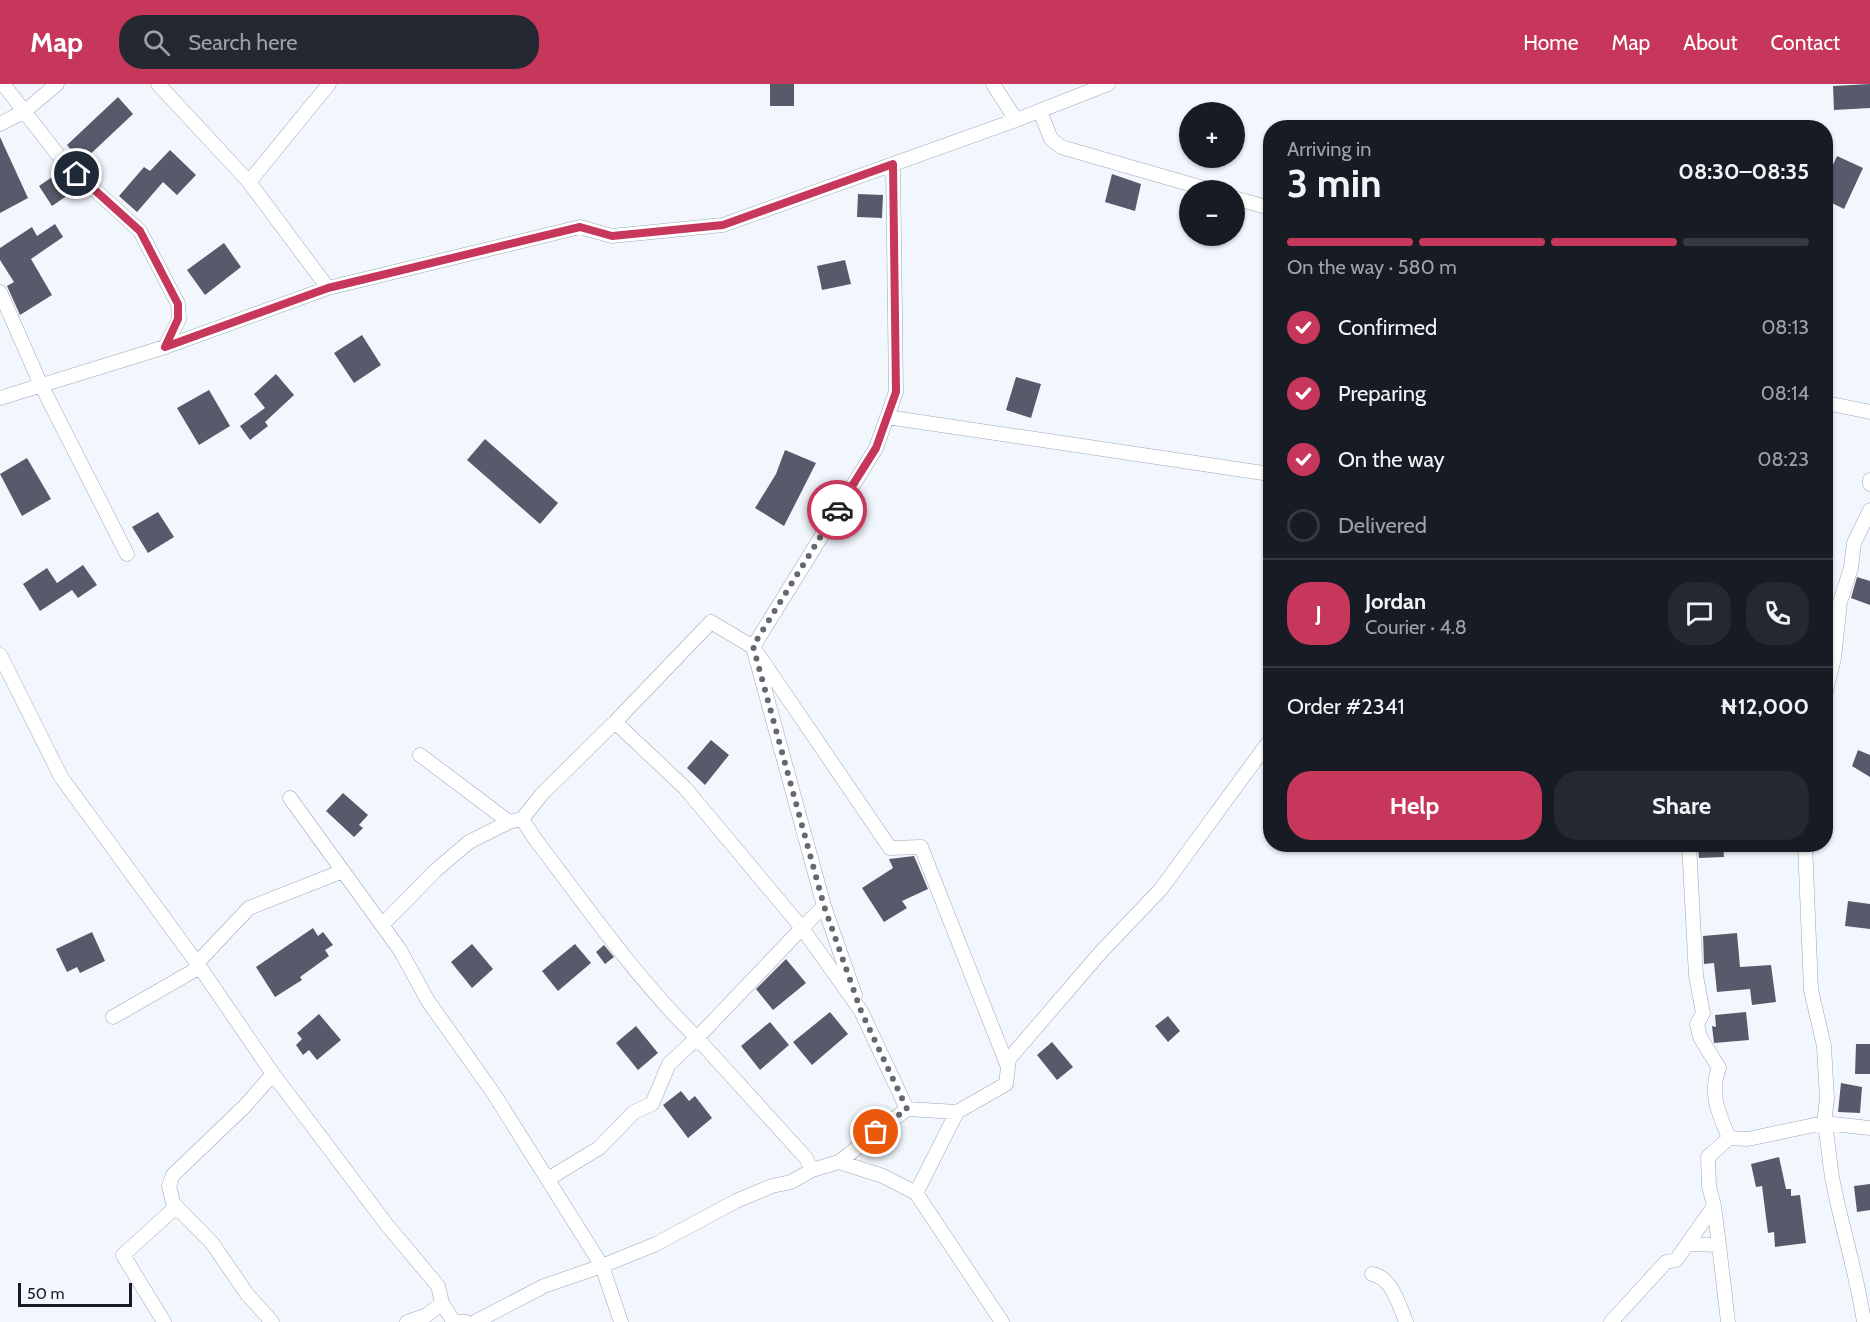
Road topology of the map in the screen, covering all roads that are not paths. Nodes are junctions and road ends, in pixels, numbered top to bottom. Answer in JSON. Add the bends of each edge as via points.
{"nodes":[{"id":1,"x":3,"y":84,"type":"edge"},
{"id":2,"x":57,"y":84,"type":"edge"},
{"id":3,"x":158,"y":84,"type":"edge"},
{"id":4,"x":329,"y":84,"type":"edge"},
{"id":5,"x":993,"y":84,"type":"edge"},
{"id":6,"x":1108,"y":84,"type":"edge"},
{"id":7,"x":25,"y":111,"type":"junction"},
{"id":8,"x":1040,"y":111,"type":"junction"},
{"id":9,"x":1016,"y":120,"type":"junction"},
{"id":10,"x":0,"y":124,"type":"edge"},
{"id":11,"x":893,"y":164,"type":"junction"},
{"id":12,"x":1179,"y":181,"type":"edge"},
{"id":13,"x":249,"y":182,"type":"junction"},
{"id":14,"x":1245,"y":201,"type":"edge"},
{"id":15,"x":1263,"y":206,"type":"edge"},
{"id":16,"x":328,"y":288,"type":"junction"},
{"id":17,"x":0,"y":292,"type":"edge"},
{"id":18,"x":165,"y":347,"type":"junction"},
{"id":19,"x":41,"y":385,"type":"junction"},
{"id":20,"x":0,"y":398,"type":"edge"},
{"id":21,"x":1833,"y":404,"type":"edge"},
{"id":22,"x":1870,"y":412,"type":"edge"},
{"id":23,"x":887,"y":417,"type":"junction"},
{"id":24,"x":1263,"y":473,"type":"edge"},
{"id":25,"x":1870,"y":510,"type":"edge"},
{"id":26,"x":127,"y":554,"type":"dead end"},
{"id":27,"x":753,"y":646,"type":"junction"},
{"id":28,"x":0,"y":655,"type":"edge"},
{"id":29,"x":1833,"y":662,"type":"edge"},
{"id":30,"x":615,"y":722,"type":"junction"},
{"id":31,"x":1263,"y":751,"type":"edge"},
{"id":32,"x":420,"y":755,"type":"dead end"},
{"id":33,"x":290,"y":798,"type":"dead end"},
{"id":34,"x":515,"y":820,"type":"junction"},
{"id":35,"x":1689,"y":852,"type":"edge"},
{"id":36,"x":1805,"y":852,"type":"edge"},
{"id":37,"x":344,"y":871,"type":"junction"},
{"id":38,"x":824,"y":906,"type":"junction"},
{"id":39,"x":382,"y":925,"type":"junction"},
{"id":40,"x":802,"y":928,"type":"junction"},
{"id":41,"x":199,"y":965,"type":"junction"},
{"id":42,"x":861,"y":1011,"type":"junction"},
{"id":43,"x":113,"y":1017,"type":"dead end"},
{"id":44,"x":697,"y":1038,"type":"junction"},
{"id":45,"x":1008,"y":1067,"type":"junction"},
{"id":46,"x":273,"y":1074,"type":"junction"},
{"id":47,"x":907,"y":1109,"type":"junction"},
{"id":48,"x":957,"y":1112,"type":"junction"},
{"id":49,"x":1824,"y":1123,"type":"junction"},
{"id":50,"x":1870,"y":1128,"type":"edge"},
{"id":51,"x":1728,"y":1138,"type":"junction"},
{"id":52,"x":839,"y":1162,"type":"junction"},
{"id":53,"x":813,"y":1170,"type":"junction"},
{"id":54,"x":548,"y":1179,"type":"junction"},
{"id":55,"x":916,"y":1193,"type":"junction"},
{"id":56,"x":1714,"y":1206,"type":"junction"},
{"id":57,"x":176,"y":1207,"type":"junction"},
{"id":58,"x":1690,"y":1244,"type":"junction"},
{"id":59,"x":1719,"y":1245,"type":"junction"},
{"id":60,"x":602,"y":1266,"type":"junction"},
{"id":61,"x":1372,"y":1274,"type":"dead end"},
{"id":62,"x":442,"y":1303,"type":"junction"},
{"id":63,"x":164,"y":1322,"type":"edge"},
{"id":64,"x":272,"y":1322,"type":"edge"},
{"id":65,"x":407,"y":1322,"type":"edge"},
{"id":66,"x":466,"y":1322,"type":"edge"},
{"id":67,"x":475,"y":1322,"type":"edge"},
{"id":68,"x":621,"y":1322,"type":"edge"},
{"id":69,"x":1002,"y":1322,"type":"edge"},
{"id":70,"x":1406,"y":1322,"type":"edge"},
{"id":71,"x":1611,"y":1322,"type":"edge"},
{"id":72,"x":1728,"y":1322,"type":"edge"},
{"id":73,"x":1864,"y":1322,"type":"edge"}],
"edges":[{"from":1,"to":7,"type":"street"},
{"from":2,"to":7,"type":"street"},
{"from":3,"to":13,"type":"street"},
{"from":4,"to":13,"type":"street"},
{"from":5,"to":9,"type":"street"},
{"from":6,"to":8,"type":"street"},
{"from":7,"to":10,"type":"street"},
{"from":7,"to":18,"type":"street","via":[[62,160],[140,231],[178,304],[178,319]]},
{"from":8,"to":9,"type":"street"},
{"from":8,"to":12,"type":"street","via":[[1051,139],[1061,147]]},
{"from":9,"to":11,"type":"street"},
{"from":11,"to":16,"type":"street","via":[[723,225],[612,236],[580,227]]},
{"from":11,"to":23,"type":"street","via":[[896,392]]},
{"from":13,"to":16,"type":"street"},
{"from":14,"to":15,"type":"street"},
{"from":16,"to":18,"type":"street"},
{"from":17,"to":19,"type":"street"},
{"from":18,"to":19,"type":"street"},
{"from":19,"to":20,"type":"street"},
{"from":19,"to":26,"type":"street"},
{"from":21,"to":22,"type":"street"},
{"from":23,"to":24,"type":"street"},
{"from":23,"to":27,"type":"street","via":[[876,448]]},
{"from":25,"to":29,"type":"street","via":[[1854,543],[1840,602]]},
{"from":27,"to":30,"type":"street","via":[[711,622]]},
{"from":27,"to":38,"type":"street"},
{"from":27,"to":45,"type":"street","via":[[890,848],[921,847]]},
{"from":28,"to":41,"type":"street","via":[[61,777]]},
{"from":30,"to":34,"type":"street"},
{"from":30,"to":40,"type":"street","via":[[685,788]]},
{"from":31,"to":45,"type":"street","via":[[1161,889],[1043,1018],[1009,1059]]},
{"from":32,"to":34,"type":"street"},
{"from":33,"to":37,"type":"street"},
{"from":34,"to":39,"type":"street","via":[[469,842]]},
{"from":34,"to":44,"type":"street","via":[[669,1010]]},
{"from":35,"to":51,"type":"street","via":[[1696,976],[1703,1013],[1697,1024],[1700,1037],[1719,1068],[1714,1081],[1715,1107]]},
{"from":36,"to":49,"type":"street","via":[[1811,990],[1824,1046]]},
{"from":37,"to":39,"type":"street"},
{"from":37,"to":41,"type":"street","via":[[249,909]]},
{"from":38,"to":40,"type":"street"},
{"from":38,"to":42,"type":"street"},
{"from":39,"to":54,"type":"street","via":[[428,1001]]},
{"from":40,"to":42,"type":"street"},
{"from":40,"to":44,"type":"street"},
{"from":41,"to":43,"type":"street"},
{"from":41,"to":46,"type":"street"},
{"from":42,"to":47,"type":"street"},
{"from":44,"to":53,"type":"street"},
{"from":44,"to":54,"type":"street","via":[[669,1064],[652,1104],[634,1112],[599,1148]]},
{"from":45,"to":48,"type":"street","via":[[1006,1084]]},
{"from":46,"to":57,"type":"street","via":[[245,1107],[173,1174],[168,1186]]},
{"from":46,"to":62,"type":"street","via":[[438,1286]]},
{"from":47,"to":48,"type":"street"},
{"from":47,"to":52,"type":"street"},
{"from":48,"to":55,"type":"street"},
{"from":49,"to":50,"type":"street"},
{"from":49,"to":51,"type":"street","via":[[1748,1140]]},
{"from":49,"to":73,"type":"street","via":[[1832,1180]]},
{"from":51,"to":56,"type":"street","via":[[1707,1157]]},
{"from":52,"to":53,"type":"street"},
{"from":52,"to":55,"type":"street","via":[[883,1176]]},
{"from":53,"to":60,"type":"street","via":[[736,1201],[656,1244]]},
{"from":54,"to":60,"type":"street"},
{"from":55,"to":69,"type":"street"},
{"from":56,"to":58,"type":"street"},
{"from":56,"to":59,"type":"street"},
{"from":57,"to":63,"type":"street","via":[[123,1255]]},
{"from":57,"to":64,"type":"street","via":[[212,1243]]},
{"from":58,"to":59,"type":"street"},
{"from":58,"to":71,"type":"street","via":[[1676,1260],[1666,1262]]},
{"from":59,"to":72,"type":"street"},
{"from":60,"to":67,"type":"street","via":[[544,1286]]},
{"from":60,"to":68,"type":"street"},
{"from":61,"to":70,"type":"street","via":[[1389,1283]]},
{"from":62,"to":65,"type":"street","via":[[427,1315]]},
{"from":62,"to":66,"type":"street","via":[[453,1321]]}]}
